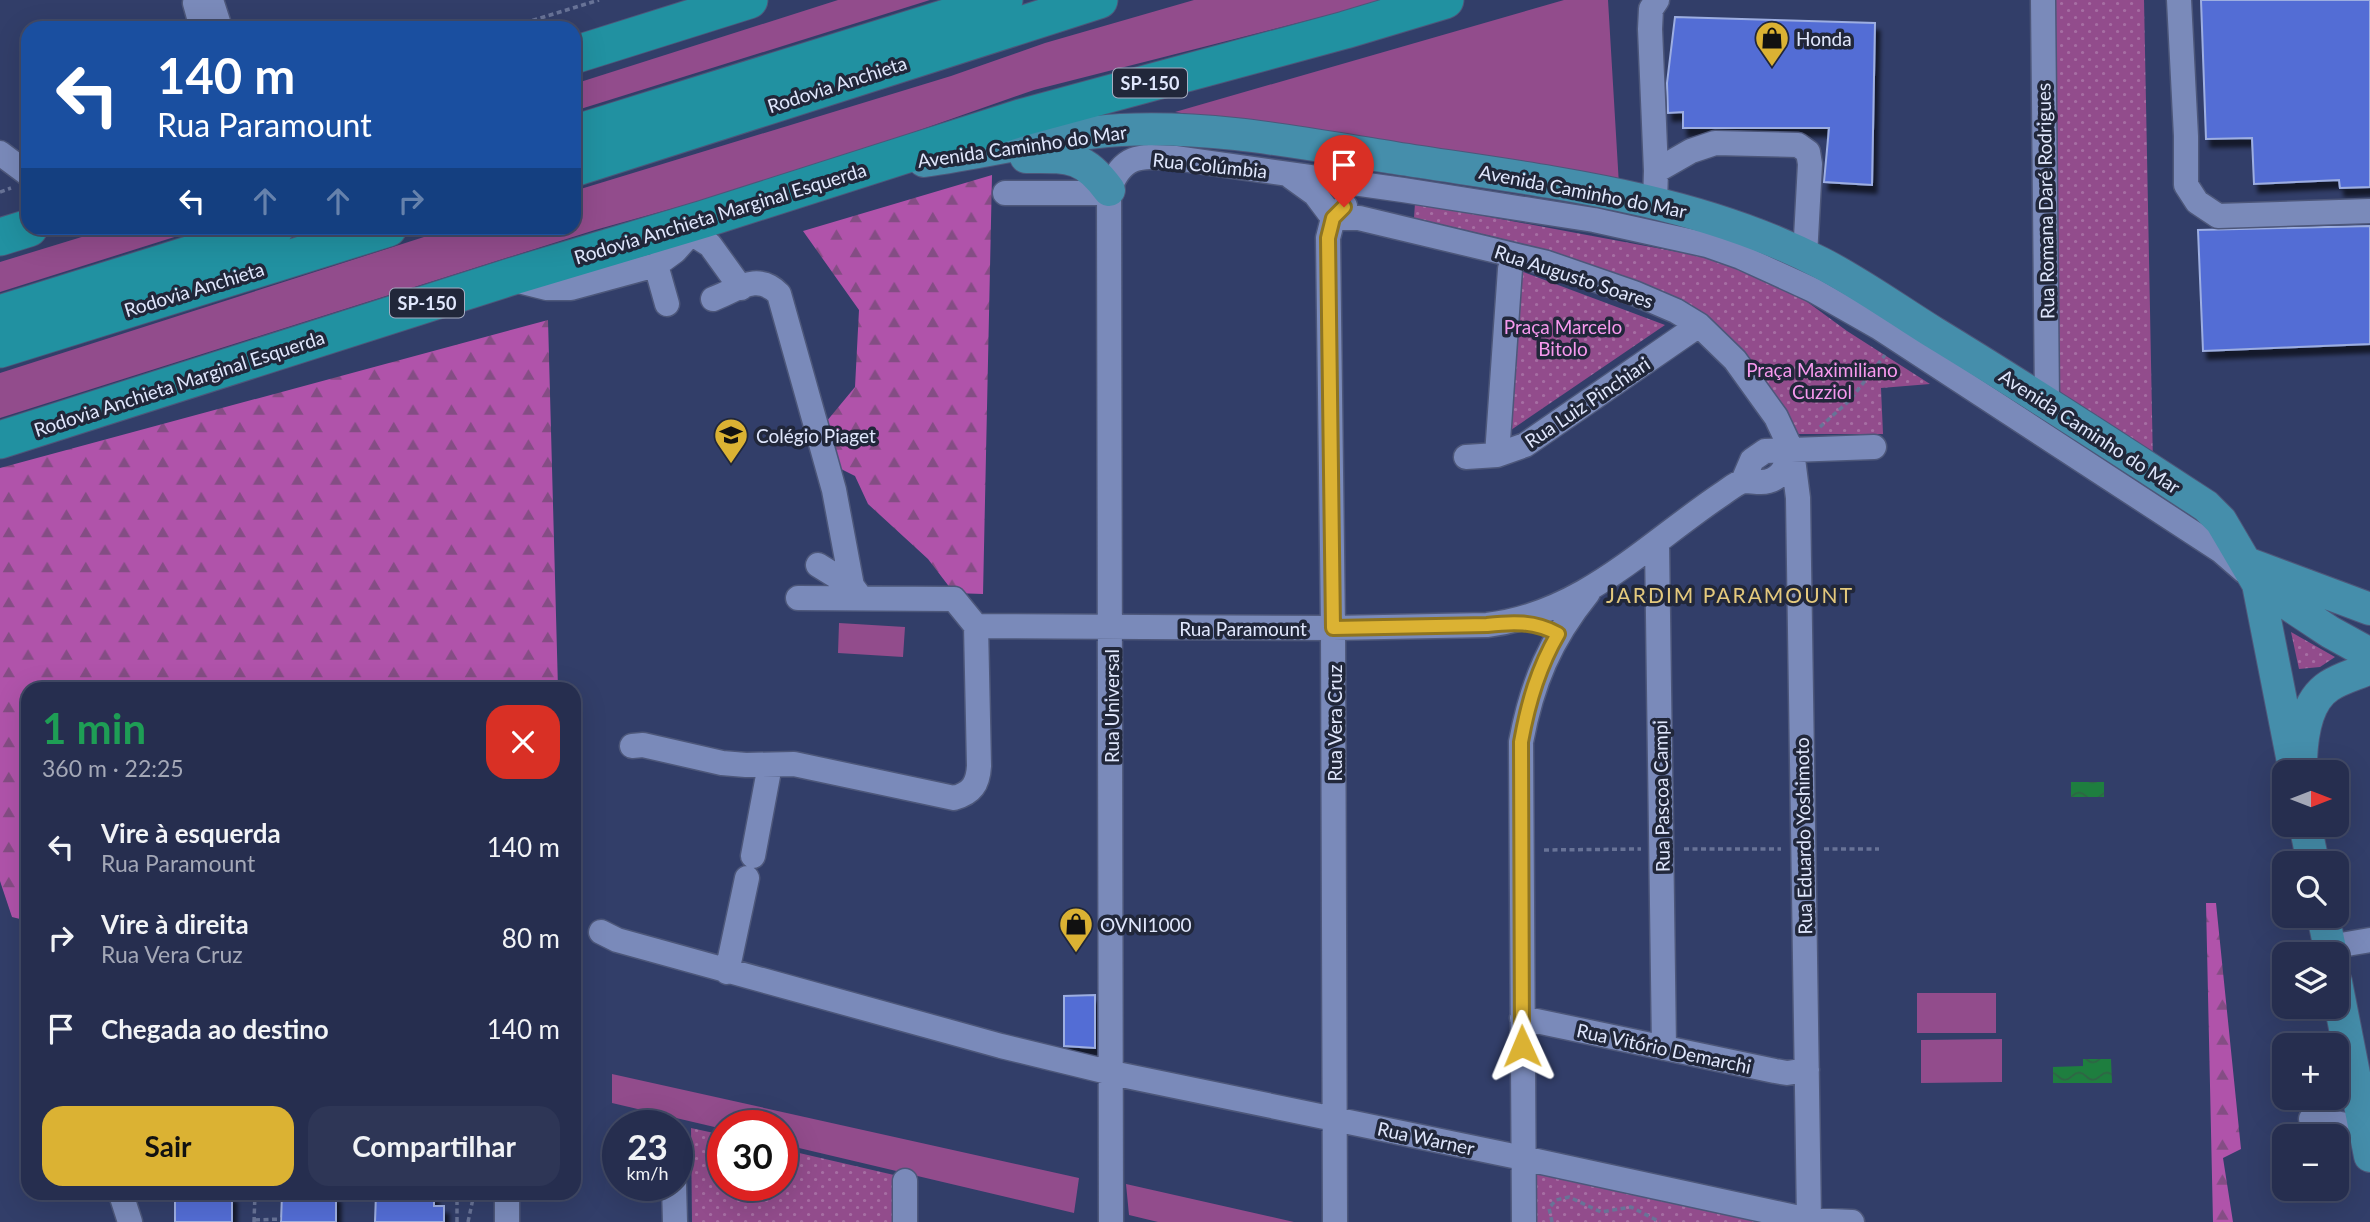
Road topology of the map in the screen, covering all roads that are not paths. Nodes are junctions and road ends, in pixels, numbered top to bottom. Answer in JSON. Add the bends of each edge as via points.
{"nodes":[{"id":1,"x":749,"y":0,"type":"edge"},
{"id":2,"x":1004,"y":0,"type":"edge"},
{"id":3,"x":1099,"y":0,"type":"edge"},
{"id":4,"x":1445,"y":0,"type":"edge"},
{"id":5,"x":1657,"y":0,"type":"edge"},
{"id":6,"x":2043,"y":0,"type":"edge"},
{"id":7,"x":2179,"y":0,"type":"edge"},
{"id":8,"x":203,"y":2,"type":"edge"},
{"id":9,"x":202,"y":21,"type":"edge"},
{"id":10,"x":215,"y":21,"type":"edge"},
{"id":11,"x":581,"y":53,"type":"edge"},
{"id":12,"x":581,"y":132,"type":"edge"},
{"id":13,"x":0,"y":153,"type":"edge"},
{"id":14,"x":941,"y":159,"type":"junction"},
{"id":15,"x":581,"y":166,"type":"edge"},
{"id":16,"x":21,"y":169,"type":"edge"},
{"id":17,"x":856,"y":171,"type":"junction"},
{"id":18,"x":1286,"y":174,"type":"junction"},
{"id":19,"x":1656,"y":187,"type":"junction"},
{"id":20,"x":1403,"y":190,"type":"junction"},
{"id":21,"x":1109,"y":192,"type":"junction"},
{"id":22,"x":1006,"y":193,"type":"dead end"},
{"id":23,"x":2370,"y":211,"type":"edge"},
{"id":24,"x":1333,"y":218,"type":"junction"},
{"id":25,"x":697,"y":226,"type":"junction"},
{"id":26,"x":21,"y":230,"type":"edge"},
{"id":27,"x":253,"y":235,"type":"edge"},
{"id":28,"x":366,"y":235,"type":"edge"},
{"id":29,"x":0,"y":237,"type":"edge"},
{"id":30,"x":1805,"y":256,"type":"junction"},
{"id":31,"x":656,"y":265,"type":"junction"},
{"id":32,"x":1510,"y":268,"type":"dead end"},
{"id":33,"x":507,"y":278,"type":"junction"},
{"id":34,"x":741,"y":288,"type":"junction"},
{"id":35,"x":713,"y":299,"type":"dead end"},
{"id":36,"x":667,"y":304,"type":"dead end"},
{"id":37,"x":0,"y":314,"type":"edge"},
{"id":38,"x":1699,"y":325,"type":"junction"},
{"id":39,"x":0,"y":349,"type":"edge"},
{"id":40,"x":2047,"y":402,"type":"junction"},
{"id":41,"x":0,"y":440,"type":"edge"},
{"id":42,"x":1874,"y":446,"type":"dead end"},
{"id":43,"x":1792,"y":451,"type":"junction"},
{"id":44,"x":1497,"y":455,"type":"junction"},
{"id":45,"x":1466,"y":457,"type":"dead end"},
{"id":46,"x":1657,"y":543,"type":"junction"},
{"id":47,"x":818,"y":565,"type":"dead end"},
{"id":48,"x":2246,"y":569,"type":"junction"},
{"id":49,"x":1591,"y":590,"type":"junction"},
{"id":50,"x":857,"y":592,"type":"junction"},
{"id":51,"x":798,"y":598,"type":"dead end"},
{"id":52,"x":2370,"y":609,"type":"edge"},
{"id":53,"x":1510,"y":621,"type":"junction"},
{"id":54,"x":975,"y":626,"type":"junction"},
{"id":55,"x":1111,"y":627,"type":"junction"},
{"id":56,"x":1333,"y":628,"type":"junction"},
{"id":57,"x":1558,"y":634,"type":"junction"},
{"id":58,"x":2370,"y":654,"type":"edge"},
{"id":59,"x":2273,"y":664,"type":"junction"},
{"id":60,"x":2370,"y":668,"type":"edge"},
{"id":61,"x":2330,"y":685,"type":"junction"},
{"id":62,"x":632,"y":746,"type":"dead end"},
{"id":63,"x":2294,"y":760,"type":"edge"},
{"id":64,"x":2299,"y":760,"type":"edge"},
{"id":65,"x":770,"y":765,"type":"junction"},
{"id":66,"x":601,"y":932,"type":"dead end"},
{"id":67,"x":2370,"y":940,"type":"edge"},
{"id":68,"x":2349,"y":945,"type":"edge"},
{"id":69,"x":727,"y":972,"type":"junction"},
{"id":70,"x":1522,"y":1018,"type":"junction"},
{"id":71,"x":2343,"y":1019,"type":"edge"},
{"id":72,"x":1664,"y":1048,"type":"junction"},
{"id":73,"x":1807,"y":1070,"type":"junction"},
{"id":74,"x":1112,"y":1073,"type":"junction"},
{"id":75,"x":1335,"y":1119,"type":"junction"},
{"id":76,"x":2311,"y":1119,"type":"dead end"},
{"id":77,"x":2367,"y":1142,"type":"edge"},
{"id":78,"x":1523,"y":1158,"type":"junction"},
{"id":79,"x":905,"y":1181,"type":"dead end"},
{"id":80,"x":123,"y":1200,"type":"edge"},
{"id":81,"x":507,"y":1200,"type":"edge"},
{"id":82,"x":674,"y":1201,"type":"edge"},
{"id":83,"x":1809,"y":1220,"type":"edge"},
{"id":84,"x":130,"y":1222,"type":"edge"},
{"id":85,"x":507,"y":1222,"type":"edge"},
{"id":86,"x":675,"y":1222,"type":"edge"},
{"id":87,"x":905,"y":1222,"type":"edge"},
{"id":88,"x":1111,"y":1222,"type":"edge"},
{"id":89,"x":1335,"y":1222,"type":"edge"},
{"id":90,"x":1524,"y":1222,"type":"edge"},
{"id":91,"x":1852,"y":1222,"type":"edge"}],
"edges":[{"from":1,"to":11,"type":"highway"},
{"from":2,"to":12,"type":"highway","name":"Rodovia Anchieta"},
{"from":3,"to":15,"type":"highway","name":"Rodovia Anchieta"},
{"from":4,"to":17,"type":"highway","name":"Rodovia Anchieta Marginal Esquerda","number":"SP-150","via":[[1020,118]]},
{"from":5,"to":19,"type":"street","via":[[1651,9],[1650,29]]},
{"from":6,"to":40,"type":"street","name":"Rua Romana Daré Rodrigues"},
{"from":7,"to":23,"type":"street","via":[[2186,185],[2197,202],[2218,216]]},
{"from":8,"to":9,"type":"street"},
{"from":8,"to":10,"type":"street"},
{"from":13,"to":16,"type":"street"},
{"from":14,"to":17,"type":"main road","name":"Avenida Caminho do Mar"},
{"from":14,"to":19,"type":"main road","name":"Avenida Caminho do Mar","via":[[1091,133],[1198,131]]},
{"from":14,"to":21,"type":"main road","via":[[1068,159],[1094,170]]},
{"from":17,"to":25,"type":"highway","name":"Rodovia Anchieta Marginal Esquerda","number":"SP-150"},
{"from":18,"to":20,"type":"street","name":"Rua Colúmbia"},
{"from":18,"to":21,"type":"street","name":"Rua Colúmbia","via":[[1148,157],[1120,167]]},
{"from":18,"to":24,"type":"street","name":"Rua Colúmbia","via":[[1315,194]]},
{"from":19,"to":30,"type":"main road","name":"Avenida Caminho do Mar","via":[[1711,217]]},
{"from":19,"to":30,"type":"street","via":[[1690,150],[1715,143],[1798,145],[1808,152],[1810,164]]},
{"from":20,"to":24,"type":"street","via":[[1355,201]]},
{"from":20,"to":48,"type":"street","name":"Avenida Caminho do Mar","via":[[1594,220],[1707,246],[1786,276],[1896,339]]},
{"from":21,"to":22,"type":"street"},
{"from":21,"to":55,"type":"street","name":"Rua Universal"},
{"from":24,"to":38,"type":"street","name":"Rua Augusto Soares","via":[[1359,218],[1547,263],[1634,293]]},
{"from":24,"to":56,"type":"street","name":"Rua Vera Cruz","via":[[1328,238]]},
{"from":25,"to":31,"type":"street"},
{"from":25,"to":33,"type":"highway","name":"Rodovia Anchieta Marginal Esquerda","number":"SP-150"},
{"from":25,"to":34,"type":"street"},
{"from":26,"to":29,"type":"highway"},
{"from":27,"to":37,"type":"highway","name":"Rodovia Anchieta"},
{"from":28,"to":39,"type":"highway","name":"Rodovia Anchieta"},
{"from":30,"to":40,"type":"main road","name":"Avenida Caminho do Mar"},
{"from":31,"to":33,"type":"street","via":[[570,288],[547,288]]},
{"from":31,"to":36,"type":"street"},
{"from":32,"to":44,"type":"street"},
{"from":33,"to":41,"type":"highway","name":"Rodovia Anchieta Marginal Esquerda","number":"SP-150"},
{"from":34,"to":35,"type":"street"},
{"from":34,"to":50,"type":"street","via":[[759,281],[779,294]]},
{"from":38,"to":43,"type":"street","name":"Rua Augusto Soares","via":[[1735,360],[1776,417]]},
{"from":38,"to":44,"type":"street","name":"Rua Luiz Pinchiari","via":[[1531,441]]},
{"from":40,"to":48,"type":"main road","name":"Avenida Caminho do Mar","via":[[2206,506],[2221,521]]},
{"from":42,"to":43,"type":"street"},
{"from":43,"to":46,"type":"street","name":"Rua Paramount","via":[[1776,478],[1743,481]]},
{"from":43,"to":73,"type":"street","name":"Rua Eduardo Yoshimoto","via":[[1798,498]]},
{"from":44,"to":45,"type":"street","name":"Rua Luiz Pinchiari"},
{"from":46,"to":49,"type":"street","name":"Rua Paramount"},
{"from":46,"to":72,"type":"street","name":"Rua Pascoa Campi"},
{"from":47,"to":50,"type":"street"},
{"from":48,"to":52,"type":"main road","name":"Avenida Caminho do Mar"},
{"from":48,"to":58,"type":"main road","name":"Avenida Caminho do Mar","via":[[2330,632]]},
{"from":48,"to":59,"type":"main road"},
{"from":49,"to":53,"type":"street","name":"Rua Paramount"},
{"from":49,"to":57,"type":"street"},
{"from":50,"to":51,"type":"street"},
{"from":50,"to":54,"type":"street","via":[[954,599]]},
{"from":53,"to":56,"type":"street","name":"Rua Paramount"},
{"from":53,"to":57,"type":"street","name":"Rua Paramount"},
{"from":54,"to":55,"type":"street","name":"Rua Paramount"},
{"from":54,"to":65,"type":"street","via":[[978,781],[965,795],[942,796],[794,764]]},
{"from":55,"to":56,"type":"street","name":"Rua Paramount"},
{"from":55,"to":74,"type":"street","name":"Rua Universal"},
{"from":56,"to":75,"type":"street","name":"Rua Vera Cruz"},
{"from":57,"to":70,"type":"street","via":[[1539,671],[1521,742]]},
{"from":59,"to":61,"type":"main road","via":[[2283,678],[2297,686]]},
{"from":59,"to":63,"type":"main road"},
{"from":60,"to":61,"type":"main road"},
{"from":61,"to":64,"type":"main road","via":[[2312,706]]},
{"from":62,"to":65,"type":"street","via":[[722,763]]},
{"from":65,"to":69,"type":"street"},
{"from":66,"to":69,"type":"street","name":"Rua Warner"},
{"from":67,"to":68,"type":"street"},
{"from":69,"to":74,"type":"street","name":"Rua Warner"},
{"from":70,"to":72,"type":"street","name":"Rua Vitório Demarchi"},
{"from":70,"to":78,"type":"street"},
{"from":71,"to":77,"type":"main road"},
{"from":72,"to":73,"type":"street","name":"Rua Vitório Demarchi","via":[[1787,1073]]},
{"from":73,"to":83,"type":"street","name":"Rua Eduardo Yoshimoto"},
{"from":74,"to":75,"type":"street","name":"Rua Warner"},
{"from":74,"to":88,"type":"street","name":"Rua Universal"},
{"from":75,"to":78,"type":"street","name":"Rua Warner"},
{"from":75,"to":89,"type":"street","name":"Rua Vera Cruz"},
{"from":76,"to":77,"type":"street"},
{"from":78,"to":83,"type":"street","name":"Rua Warner"},
{"from":78,"to":90,"type":"street"},
{"from":79,"to":87,"type":"street"},
{"from":80,"to":84,"type":"street"},
{"from":81,"to":85,"type":"street"},
{"from":82,"to":86,"type":"street"},
{"from":83,"to":91,"type":"street","name":"Rua Warner"}]}
